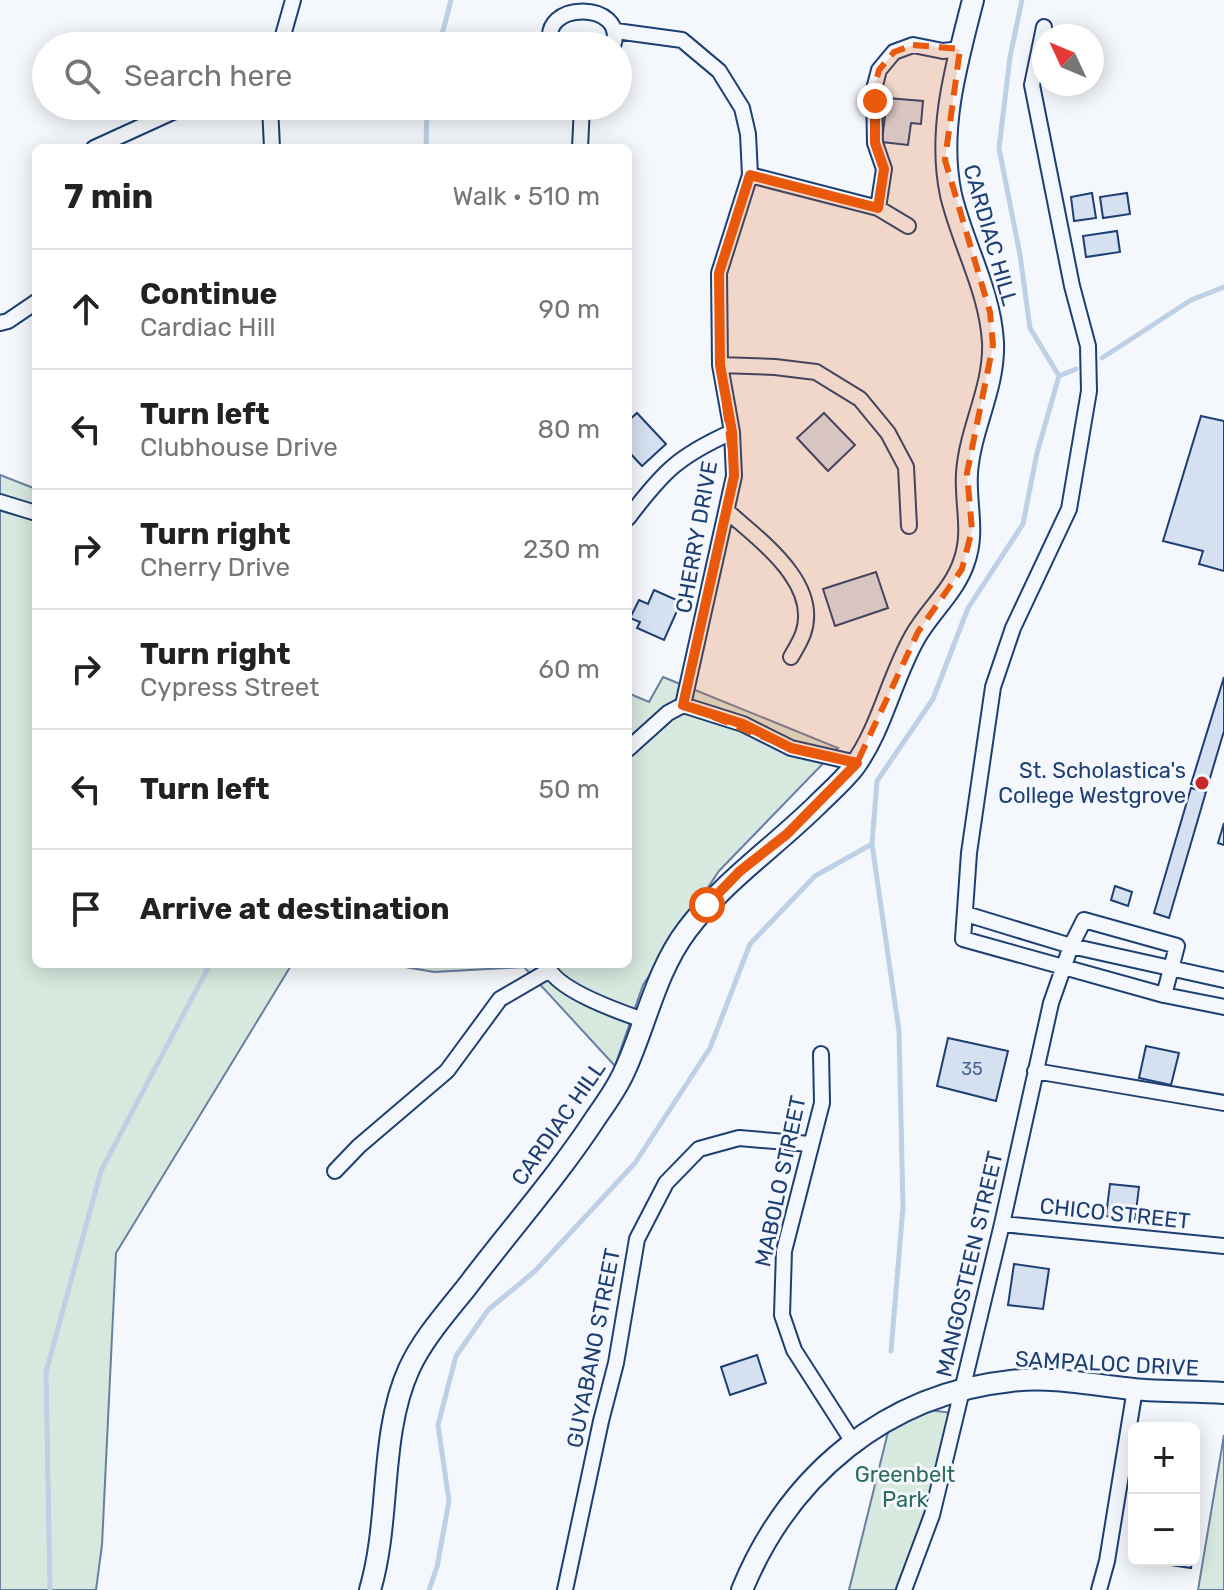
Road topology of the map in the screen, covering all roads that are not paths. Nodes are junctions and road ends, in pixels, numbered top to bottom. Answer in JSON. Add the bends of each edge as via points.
{"nodes":[{"id":1,"x":293,"y":0,"type":"edge"},
{"id":2,"x":973,"y":0,"type":"edge"},
{"id":3,"x":578,"y":1,"type":"edge"},
{"id":4,"x":597,"y":2,"type":"edge"},
{"id":5,"x":284,"y":32,"type":"edge"},
{"id":6,"x":551,"y":32,"type":"edge"},
{"id":7,"x":612,"y":32,"type":"edge"},
{"id":8,"x":632,"y":39,"type":"edge"},
{"id":9,"x":960,"y":49,"type":"junction"},
{"id":10,"x":1034,"y":96,"type":"edge"},
{"id":11,"x":155,"y":120,"type":"edge"},
{"id":12,"x":271,"y":120,"type":"edge"},
{"id":13,"x":581,"y":120,"type":"edge"},
{"id":14,"x":103,"y":144,"type":"edge"},
{"id":15,"x":272,"y":144,"type":"edge"},
{"id":16,"x":580,"y":144,"type":"edge"},
{"id":17,"x":750,"y":175,"type":"junction"},
{"id":18,"x":878,"y":208,"type":"junction"},
{"id":19,"x":908,"y":226,"type":"dead end"},
{"id":20,"x":32,"y":305,"type":"edge"},
{"id":21,"x":0,"y":323,"type":"edge"},
{"id":22,"x":720,"y":365,"type":"junction"},
{"id":23,"x":732,"y":432,"type":"junction"},
{"id":24,"x":0,"y":502,"type":"edge"},
{"id":25,"x":727,"y":511,"type":"junction"},
{"id":26,"x":32,"y":512,"type":"edge"},
{"id":27,"x":632,"y":513,"type":"edge"},
{"id":28,"x":909,"y":526,"type":"dead end"},
{"id":29,"x":791,"y":657,"type":"dead end"},
{"id":30,"x":683,"y":705,"type":"junction"},
{"id":31,"x":632,"y":745,"type":"edge"},
{"id":32,"x":857,"y":763,"type":"junction"},
{"id":33,"x":966,"y":914,"type":"junction"},
{"id":34,"x":1071,"y":946,"type":"junction"},
{"id":35,"x":548,"y":968,"type":"edge"},
{"id":36,"x":1063,"y":969,"type":"junction"},
{"id":37,"x":1170,"y":969,"type":"junction"},
{"id":38,"x":1224,"y":980,"type":"edge"},
{"id":39,"x":1164,"y":995,"type":"junction"},
{"id":40,"x":1224,"y":1007,"type":"edge"},
{"id":41,"x":643,"y":1020,"type":"junction"},
{"id":42,"x":821,"y":1054,"type":"dead end"},
{"id":43,"x":1035,"y":1071,"type":"junction"},
{"id":44,"x":1224,"y":1103,"type":"edge"},
{"id":45,"x":810,"y":1144,"type":"junction"},
{"id":46,"x":335,"y":1171,"type":"dead end"},
{"id":47,"x":1002,"y":1224,"type":"junction"},
{"id":48,"x":1224,"y":1246,"type":"edge"},
{"id":49,"x":962,"y":1389,"type":"junction"},
{"id":50,"x":1135,"y":1389,"type":"junction"},
{"id":51,"x":1224,"y":1393,"type":"edge"},
{"id":52,"x":853,"y":1442,"type":"junction"},
{"id":53,"x":370,"y":1590,"type":"edge"},
{"id":54,"x":565,"y":1590,"type":"edge"},
{"id":55,"x":742,"y":1590,"type":"edge"},
{"id":56,"x":904,"y":1590,"type":"edge"},
{"id":57,"x":1099,"y":1590,"type":"edge"}],
"edges":[{"from":1,"to":5,"type":"street"},
{"from":2,"to":9,"type":"main road","name":"CARDIAC HILL"},
{"from":3,"to":4,"type":"street"},
{"from":3,"to":6,"type":"street","via":[[554,18]]},
{"from":4,"to":7,"type":"street","via":[[607,12]]},
{"from":8,"to":17,"type":"street","name":"CHERRY DRIVE","via":[[682,40],[719,71],[742,108]]},
{"from":9,"to":18,"type":"street","via":[[913,45],[894,52],[879,70],[875,143],[884,169]]},
{"from":9,"to":32,"type":"main road","name":"CARDIAC HILL","via":[[945,160],[990,312],[993,345],[991,378],[967,473],[972,530],[962,569],[899,666]]},
{"from":10,"to":33,"type":"street","via":[[1088,346],[1089,391],[1069,509],[1013,628],[993,687],[969,853]]},
{"from":11,"to":14,"type":"street"},
{"from":12,"to":15,"type":"street"},
{"from":13,"to":16,"type":"street"},
{"from":17,"to":18,"type":"street"},
{"from":17,"to":22,"type":"street","name":"CHERRY DRIVE","via":[[719,273]]},
{"from":18,"to":19,"type":"street"},
{"from":20,"to":21,"type":"street"},
{"from":22,"to":23,"type":"street","name":"CHERRY DRIVE"},
{"from":22,"to":28,"type":"street","via":[[816,372],[860,399],[888,433],[906,467]]},
{"from":23,"to":25,"type":"street","name":"CHERRY DRIVE","via":[[734,476]]},
{"from":23,"to":27,"type":"street","via":[[697,448],[660,476]]},
{"from":24,"to":26,"type":"street"},
{"from":25,"to":29,"type":"street","via":[[768,547],[802,593],[806,618]]},
{"from":25,"to":30,"type":"street","name":"CHERRY DRIVE"},
{"from":30,"to":31,"type":"street"},
{"from":30,"to":32,"type":"street","via":[[743,724],[791,748]]},
{"from":32,"to":41,"type":"main road","name":"CARDIAC HILL","via":[[707,905],[683,935]]},
{"from":33,"to":34,"type":"street"},
{"from":33,"to":36,"type":"street","via":[[963,939]]},
{"from":34,"to":36,"type":"street","name":"MANGOSTEEN STREET"},
{"from":34,"to":37,"type":"street"},
{"from":34,"to":37,"type":"street","via":[[1084,920],[1177,946]]},
{"from":35,"to":41,"type":"street","via":[[569,987]]},
{"from":35,"to":46,"type":"street","via":[[500,999],[447,1071]]},
{"from":36,"to":39,"type":"street"},
{"from":36,"to":43,"type":"street","name":"MANGOSTEEN STREET"},
{"from":37,"to":38,"type":"street"},
{"from":37,"to":39,"type":"street"},
{"from":39,"to":40,"type":"street"},
{"from":41,"to":53,"type":"main road","name":"CARDIAC HILL","via":[[624,1072],[596,1119],[409,1368],[396,1409],[384,1531]]},
{"from":42,"to":45,"type":"street","name":"MABOLO STREET","via":[[822,1103]]},
{"from":43,"to":44,"type":"street"},
{"from":43,"to":47,"type":"street","name":"MANGOSTEEN STREET"},
{"from":45,"to":52,"type":"street","name":"MABOLO STREET","via":[[784,1251],[782,1315],[794,1350]]},
{"from":45,"to":54,"type":"street","name":"GUYABANO STREET","via":[[739,1138],[699,1149],[666,1183],[637,1239],[616,1363]]},
{"from":47,"to":48,"type":"street","name":"CHICO STREET"},
{"from":47,"to":49,"type":"street","name":"MANGOSTEEN STREET"},
{"from":49,"to":50,"type":"main road","name":"SAMPALOC DRIVE","via":[[1013,1380]]},
{"from":49,"to":52,"type":"main road","name":"SAMPALOC DRIVE","via":[[922,1401]]},
{"from":49,"to":56,"type":"street","name":"MANGOSTEEN STREET","via":[[932,1515]]},
{"from":50,"to":51,"type":"main road","name":"SAMPALOC DRIVE"},
{"from":50,"to":57,"type":"street"},
{"from":52,"to":55,"type":"main road","name":"SAMPALOC DRIVE","via":[[797,1496],[769,1534]]}]}
